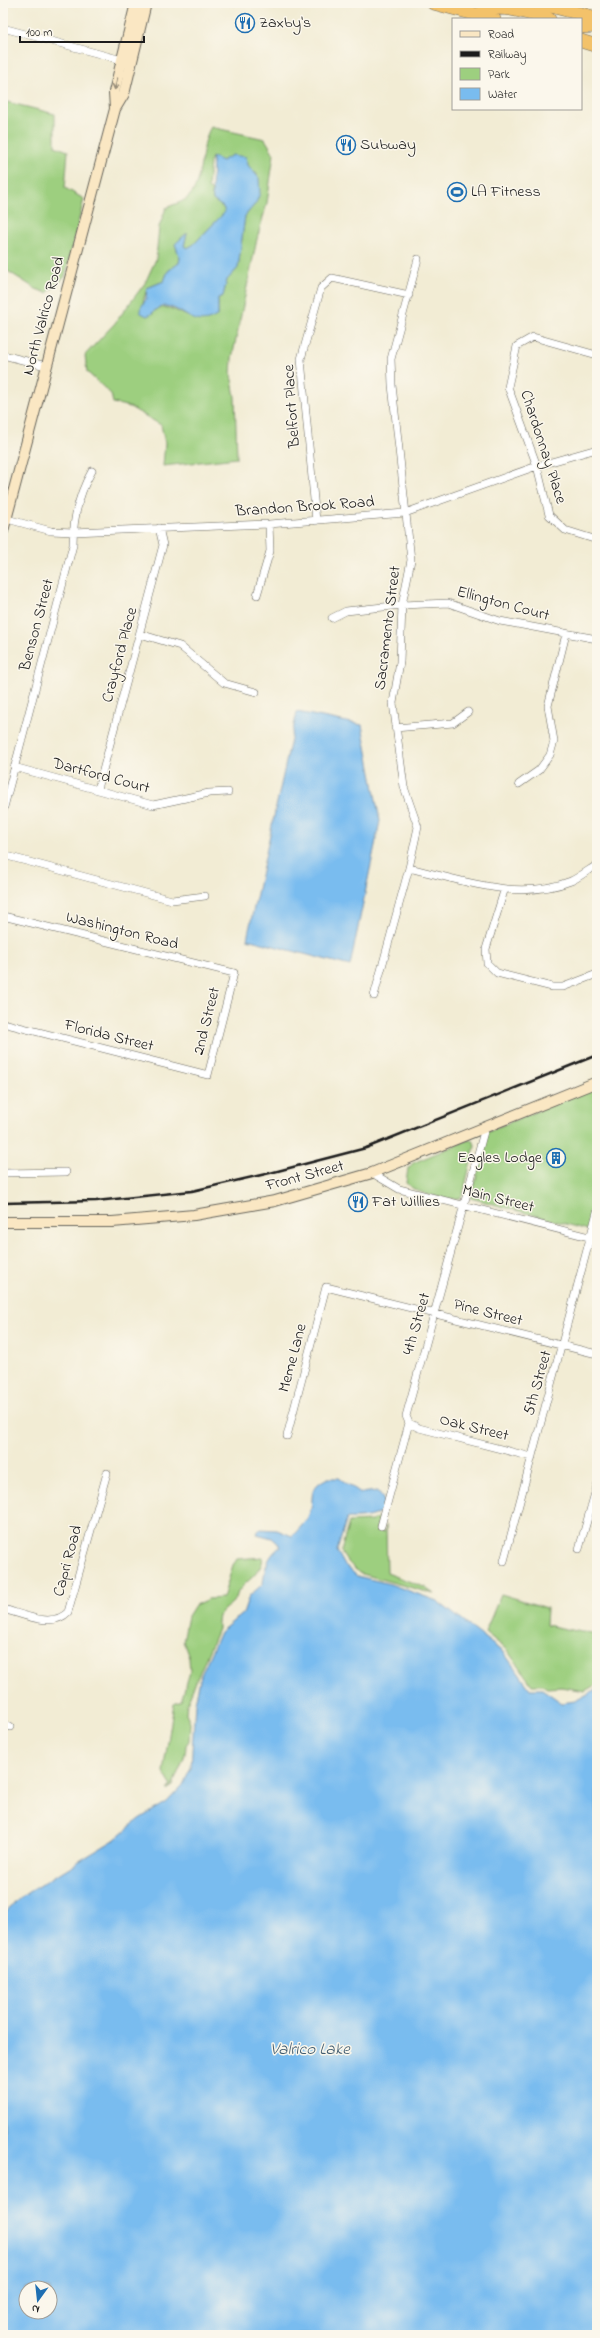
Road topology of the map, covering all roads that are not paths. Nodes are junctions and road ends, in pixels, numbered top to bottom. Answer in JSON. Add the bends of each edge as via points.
{"nodes":[{"id":1,"x":136,"y":3,"type":"edge"},
{"id":2,"x":146,"y":3,"type":"edge"},
{"id":3,"x":432,"y":3,"type":"edge"},
{"id":4,"x":539,"y":3,"type":"edge"},
{"id":5,"x":479,"y":15,"type":"junction"},
{"id":6,"x":490,"y":18,"type":"edge"},
{"id":7,"x":545,"y":18,"type":"edge"},
{"id":8,"x":597,"y":18,"type":"edge"},
{"id":9,"x":597,"y":26,"type":"edge"},
{"id":10,"x":582,"y":27,"type":"edge"},
{"id":11,"x":3,"y":28,"type":"edge"},
{"id":12,"x":582,"y":41,"type":"edge"},
{"id":13,"x":597,"y":46,"type":"edge"},
{"id":14,"x":122,"y":60,"type":"junction"},
{"id":15,"x":114,"y":109,"type":"junction"},
{"id":16,"x":418,"y":259,"type":"dead end"},
{"id":17,"x":409,"y":295,"type":"junction"},
{"id":18,"x":3,"y":355,"type":"edge"},
{"id":19,"x":597,"y":355,"type":"edge"},
{"id":20,"x":46,"y":366,"type":"junction"},
{"id":21,"x":597,"y":449,"type":"edge"},
{"id":22,"x":537,"y":466,"type":"junction"},
{"id":23,"x":92,"y":471,"type":"dead end"},
{"id":24,"x":405,"y":513,"type":"junction"},
{"id":25,"x":6,"y":518,"type":"junction"},
{"id":26,"x":316,"y":521,"type":"junction"},
{"id":27,"x":269,"y":524,"type":"junction"},
{"id":28,"x":158,"y":528,"type":"junction"},
{"id":29,"x":3,"y":531,"type":"edge"},
{"id":30,"x":73,"y":532,"type":"junction"},
{"id":31,"x":597,"y":540,"type":"edge"},
{"id":32,"x":257,"y":595,"type":"dead end"},
{"id":33,"x":402,"y":605,"type":"junction"},
{"id":34,"x":332,"y":618,"type":"dead end"},
{"id":35,"x":140,"y":634,"type":"junction"},
{"id":36,"x":566,"y":634,"type":"junction"},
{"id":37,"x":597,"y":639,"type":"edge"},
{"id":38,"x":256,"y":692,"type":"dead end"},
{"id":39,"x":468,"y":712,"type":"dead end"},
{"id":40,"x":395,"y":728,"type":"junction"},
{"id":41,"x":14,"y":767,"type":"junction"},
{"id":42,"x":519,"y":784,"type":"dead end"},
{"id":43,"x":98,"y":789,"type":"junction"},
{"id":44,"x":228,"y":792,"type":"dead end"},
{"id":45,"x":3,"y":811,"type":"edge"},
{"id":46,"x":3,"y":851,"type":"edge"},
{"id":47,"x":597,"y":865,"type":"edge"},
{"id":48,"x":409,"y":868,"type":"junction"},
{"id":49,"x":504,"y":890,"type":"junction"},
{"id":50,"x":205,"y":896,"type":"dead end"},
{"id":51,"x":3,"y":916,"type":"edge"},
{"id":52,"x":234,"y":973,"type":"joint"},
{"id":53,"x":597,"y":974,"type":"edge"},
{"id":54,"x":374,"y":996,"type":"dead end"},
{"id":55,"x":3,"y":1023,"type":"edge"},
{"id":56,"x":208,"y":1075,"type":"joint"},
{"id":57,"x":597,"y":1082,"type":"edge"},
{"id":58,"x":485,"y":1128,"type":"junction"},
{"id":59,"x":66,"y":1172,"type":"dead end"},
{"id":60,"x":3,"y":1173,"type":"edge"},
{"id":61,"x":372,"y":1173,"type":"junction"},
{"id":62,"x":465,"y":1205,"type":"junction"},
{"id":63,"x":597,"y":1212,"type":"edge"},
{"id":64,"x":3,"y":1222,"type":"edge"},
{"id":65,"x":594,"y":1238,"type":"edge"},
{"id":66,"x":326,"y":1287,"type":"joint"},
{"id":67,"x":434,"y":1314,"type":"junction"},
{"id":68,"x":563,"y":1345,"type":"junction"},
{"id":69,"x":597,"y":1354,"type":"edge"},
{"id":70,"x":410,"y":1423,"type":"junction"},
{"id":71,"x":287,"y":1436,"type":"dead end"},
{"id":72,"x":532,"y":1457,"type":"junction"},
{"id":73,"x":107,"y":1473,"type":"dead end"},
{"id":74,"x":597,"y":1486,"type":"edge"},
{"id":75,"x":381,"y":1526,"type":"dead end"},
{"id":76,"x":579,"y":1549,"type":"dead end"},
{"id":77,"x":504,"y":1561,"type":"dead end"},
{"id":78,"x":3,"y":1608,"type":"edge"}],
"edges":[{"from":1,"to":14,"type":"street","name":"North Valrico Road"},
{"from":2,"to":15,"type":"street","name":"North Valrico Road","via":[[124,94]]},
{"from":3,"to":5,"type":"highway"},
{"from":4,"to":8,"type":"highway"},
{"from":5,"to":6,"type":"highway"},
{"from":5,"to":7,"type":"highway","via":[[484,9],[494,6]]},
{"from":9,"to":10,"type":"highway"},
{"from":11,"to":14,"type":"street"},
{"from":12,"to":13,"type":"highway"},
{"from":14,"to":15,"type":"street","name":"North Valrico Road","one_way":true,"via":[[114,92]]},
{"from":15,"to":20,"type":"street","name":"North Valrico Road"},
{"from":16,"to":17,"type":"street","name":"Sacramento Street"},
{"from":17,"to":24,"type":"street","name":"Sacramento Street","via":[[392,359],[392,385]]},
{"from":17,"to":26,"type":"street","name":"Belfort Place","via":[[332,278],[321,288],[301,359]]},
{"from":18,"to":20,"type":"street"},
{"from":19,"to":22,"type":"street","name":"Chardonnay Place","via":[[533,337],[517,346],[508,387]]},
{"from":20,"to":25,"type":"street","name":"North Valrico Road"},
{"from":21,"to":22,"type":"street","name":"Brandon Brook Road"},
{"from":22,"to":24,"type":"street","name":"Brandon Brook Road"},
{"from":22,"to":31,"type":"street","name":"Chardonnay Place","via":[[549,515],[565,530]]},
{"from":23,"to":30,"type":"street","name":"Benson Street","via":[[81,489]]},
{"from":24,"to":26,"type":"street","name":"Brandon Brook Road"},
{"from":24,"to":33,"type":"street","name":"Sacramento Street","via":[[410,560]]},
{"from":25,"to":29,"type":"street","name":"North Valrico Road"},
{"from":25,"to":30,"type":"street","name":"Brandon Brook Road","via":[[51,531]]},
{"from":26,"to":27,"type":"street","name":"Brandon Brook Road"},
{"from":27,"to":28,"type":"street","name":"Brandon Brook Road"},
{"from":27,"to":32,"type":"street","via":[[270,551]]},
{"from":28,"to":30,"type":"street","name":"Brandon Brook Road"},
{"from":28,"to":35,"type":"street","name":"Crayford Place","via":[[163,545]]},
{"from":30,"to":41,"type":"street","name":"Benson Street","via":[[73,545]]},
{"from":33,"to":34,"type":"street","name":"Ellington Court","via":[[346,611]]},
{"from":33,"to":36,"type":"street","name":"Ellington Court","via":[[448,603],[500,621]]},
{"from":33,"to":40,"type":"street","name":"Sacramento Street","via":[[400,662],[392,703]]},
{"from":35,"to":38,"type":"street","via":[[180,646],[224,683]]},
{"from":35,"to":43,"type":"street","name":"Crayford Place"},
{"from":36,"to":37,"type":"street","name":"Ellington Court"},
{"from":36,"to":42,"type":"street","via":[[548,706],[554,741],[550,755],[539,770]]},
{"from":39,"to":40,"type":"street","via":[[452,724]]},
{"from":40,"to":48,"type":"street","name":"Sacramento Street","via":[[404,787],[418,827]]},
{"from":41,"to":43,"type":"street","name":"Dartford Court"},
{"from":41,"to":45,"type":"street","name":"Benson Street"},
{"from":43,"to":44,"type":"street","name":"Dartford Court","via":[[153,805],[209,793]]},
{"from":46,"to":50,"type":"street","via":[[7,856],[172,900]]},
{"from":47,"to":49,"type":"street","via":[[571,880],[539,890]]},
{"from":48,"to":49,"type":"street"},
{"from":48,"to":54,"type":"street","name":"Sacramento Street"},
{"from":49,"to":53,"type":"street","via":[[486,949],[487,963],[497,972],[552,987],[563,987]]},
{"from":51,"to":52,"type":"street","name":"Washington Road"},
{"from":52,"to":56,"type":"street","name":"2nd Street"},
{"from":55,"to":56,"type":"street","name":"Florida Street"},
{"from":57,"to":58,"type":"street","name":"Front Street"},
{"from":58,"to":61,"type":"street","name":"Front Street"},
{"from":58,"to":62,"type":"street","name":"4th Street"},
{"from":59,"to":60,"type":"street"},
{"from":61,"to":62,"type":"street","name":"Main Street","via":[[399,1189]]},
{"from":61,"to":64,"type":"street","name":"Front Street","via":[[275,1201],[194,1215],[112,1222]]},
{"from":62,"to":65,"type":"street","name":"Main Street"},
{"from":62,"to":67,"type":"street","name":"4th Street"},
{"from":63,"to":65,"type":"street","name":"5th Street"},
{"from":65,"to":68,"type":"street","name":"5th Street"},
{"from":66,"to":67,"type":"street","name":"Pine Street"},
{"from":66,"to":71,"type":"street","name":"Meme Lane"},
{"from":67,"to":68,"type":"street","name":"Pine Street"},
{"from":67,"to":70,"type":"street","name":"4th Street","via":[[406,1416]]},
{"from":68,"to":69,"type":"street","name":"Pine Street"},
{"from":68,"to":72,"type":"street","name":"5th Street"},
{"from":70,"to":72,"type":"street","name":"Oak Street","via":[[419,1428]]},
{"from":70,"to":75,"type":"street","name":"4th Street"},
{"from":72,"to":77,"type":"street","name":"5th Street"},
{"from":73,"to":78,"type":"street","name":"Capri Road","via":[[68,1612],[57,1620],[49,1620]]},
{"from":74,"to":76,"type":"street"}]}
